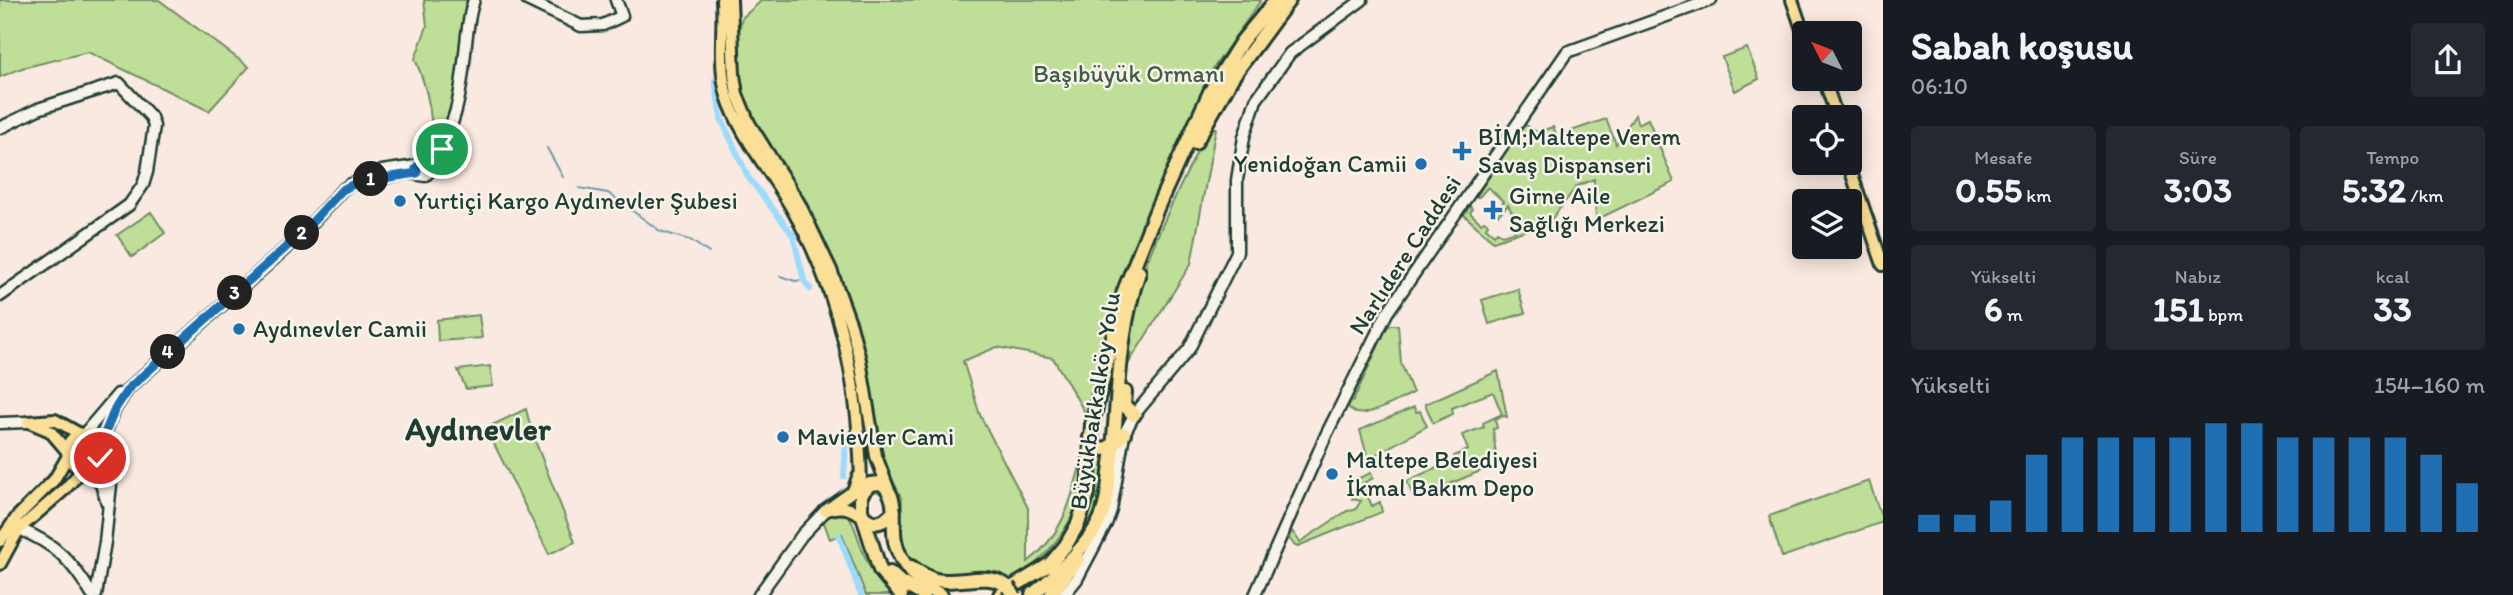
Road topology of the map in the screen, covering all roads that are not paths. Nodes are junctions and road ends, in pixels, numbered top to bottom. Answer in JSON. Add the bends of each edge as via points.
{"nodes":[{"id":1,"x":474,"y":0,"type":"edge"},
{"id":2,"x":527,"y":0,"type":"edge"},
{"id":3,"x":616,"y":0,"type":"edge"},
{"id":4,"x":722,"y":0,"type":"edge"},
{"id":5,"x":731,"y":0,"type":"edge"},
{"id":6,"x":1268,"y":0,"type":"edge"},
{"id":7,"x":1276,"y":0,"type":"edge"},
{"id":8,"x":1289,"y":0,"type":"edge"},
{"id":9,"x":1362,"y":0,"type":"edge"},
{"id":10,"x":1711,"y":0,"type":"edge"},
{"id":11,"x":1794,"y":0,"type":"edge"},
{"id":12,"x":1801,"y":21,"type":"edge"},
{"id":13,"x":1242,"y":41,"type":"junction"},
{"id":14,"x":0,"y":128,"type":"edge"},
{"id":15,"x":417,"y":169,"type":"junction"},
{"id":16,"x":1852,"y":175,"type":"edge"},
{"id":17,"x":1857,"y":175,"type":"edge"},
{"id":18,"x":1883,"y":251,"type":"edge"},
{"id":19,"x":1883,"y":265,"type":"edge"},
{"id":20,"x":0,"y":296,"type":"edge"},
{"id":21,"x":1124,"y":336,"type":"junction"},
{"id":22,"x":1134,"y":415,"type":"junction"},
{"id":23,"x":28,"y":422,"type":"junction"},
{"id":24,"x":0,"y":423,"type":"edge"},
{"id":25,"x":1107,"y":425,"type":"junction"},
{"id":26,"x":82,"y":434,"type":"junction"},
{"id":27,"x":1113,"y":443,"type":"junction"},
{"id":28,"x":101,"y":450,"type":"junction"},
{"id":29,"x":861,"y":452,"type":"junction"},
{"id":30,"x":68,"y":453,"type":"junction"},
{"id":31,"x":86,"y":468,"type":"junction"},
{"id":32,"x":888,"y":488,"type":"junction"},
{"id":33,"x":861,"y":494,"type":"junction"},
{"id":34,"x":108,"y":510,"type":"junction"},
{"id":35,"x":894,"y":510,"type":"junction"},
{"id":36,"x":822,"y":513,"type":"junction"},
{"id":37,"x":863,"y":516,"type":"junction"},
{"id":38,"x":1095,"y":527,"type":"junction"},
{"id":39,"x":19,"y":529,"type":"junction"},
{"id":40,"x":0,"y":541,"type":"edge"},
{"id":41,"x":873,"y":550,"type":"junction"},
{"id":42,"x":0,"y":564,"type":"edge"},
{"id":43,"x":905,"y":564,"type":"junction"},
{"id":44,"x":100,"y":575,"type":"junction"},
{"id":45,"x":82,"y":577,"type":"junction"},
{"id":46,"x":1009,"y":593,"type":"edge"},
{"id":47,"x":901,"y":594,"type":"edge"},
{"id":48,"x":94,"y":595,"type":"edge"},
{"id":49,"x":760,"y":595,"type":"edge"},
{"id":50,"x":923,"y":595,"type":"edge"},
{"id":51,"x":941,"y":595,"type":"edge"},
{"id":52,"x":1032,"y":595,"type":"edge"},
{"id":53,"x":1051,"y":595,"type":"edge"},
{"id":54,"x":1064,"y":595,"type":"edge"},
{"id":55,"x":1255,"y":595,"type":"edge"}],
"edges":[{"from":1,"to":15,"type":"street","via":[[450,131],[442,149]]},
{"from":2,"to":3,"type":"street","via":[[581,26],[603,25],[622,16]]},
{"from":4,"to":29,"type":"main road","via":[[727,93],[802,228],[833,298],[851,368]]},
{"from":5,"to":32,"type":"main road","via":[[737,94],[831,270],[851,325],[876,456]]},
{"from":6,"to":13,"type":"highway"},
{"from":7,"to":13,"type":"highway","name":"Büyükbakkalköy Yolu"},
{"from":8,"to":21,"type":"highway","name":"Büyükbakkalköy Yolu","via":[[1233,76],[1197,138],[1146,255]]},
{"from":9,"to":22,"type":"street","via":[[1290,53],[1257,98],[1237,180],[1237,252],[1189,349]]},
{"from":10,"to":55,"type":"street","name":"Narlıdere Caddesi","via":[[1567,52],[1387,313],[1326,435]]},
{"from":11,"to":12,"type":"main road"},
{"from":13,"to":25,"type":"highway","name":"Büyükbakkalköy Yolu","via":[[1210,92],[1124,290]]},
{"from":14,"to":20,"type":"street","via":[[38,109],[120,83],[154,126],[143,185],[129,205]]},
{"from":15,"to":26,"type":"street","via":[[354,176],[341,183],[261,264],[121,390]]},
{"from":15,"to":28,"type":"street","via":[[342,190],[303,232],[128,389],[115,409]]},
{"from":16,"to":19,"type":"main road"},
{"from":17,"to":18,"type":"main road"},
{"from":21,"to":22,"type":"highway","via":[[1124,405]]},
{"from":21,"to":25,"type":"highway","name":"Büyükbakkalköy Yolu"},
{"from":22,"to":25,"type":"highway"},
{"from":22,"to":25,"type":"street"},
{"from":23,"to":24,"type":"street"},
{"from":23,"to":26,"type":"main road","via":[[55,420]]},
{"from":23,"to":30,"type":"main road","via":[[50,431]]},
{"from":25,"to":27,"type":"highway","name":"Büyükbakkalköy Yolu"},
{"from":25,"to":27,"type":"highway","via":[[1092,443],[1099,450]]},
{"from":25,"to":46,"type":"highway","via":[[1073,534],[1050,564]]},
{"from":25,"to":54,"type":"street","via":[[1113,500],[1106,524]]},
{"from":26,"to":28,"type":"main road","via":[[96,438]]},
{"from":26,"to":30,"type":"main road","via":[[70,442]]},
{"from":27,"to":38,"type":"highway","name":"Büyükbakkalköy Yolu","via":[[1106,500]]},
{"from":28,"to":31,"type":"main road","via":[[98,462]]},
{"from":28,"to":34,"type":"street","via":[[111,473]]},
{"from":29,"to":33,"type":"main road"},
{"from":29,"to":36,"type":"main road","via":[[853,491]]},
{"from":30,"to":31,"type":"main road","via":[[73,463]]},
{"from":30,"to":40,"type":"main road","via":[[54,481]]},
{"from":31,"to":34,"type":"street","via":[[101,484]]},
{"from":31,"to":39,"type":"main road"},
{"from":32,"to":33,"type":"highway","via":[[875,483]]},
{"from":32,"to":35,"type":"highway"},
{"from":33,"to":37,"type":"highway"},
{"from":34,"to":44,"type":"street"},
{"from":35,"to":37,"type":"highway","via":[[879,523]]},
{"from":35,"to":43,"type":"highway","via":[[895,540]]},
{"from":36,"to":37,"type":"main road","via":[[841,506]]},
{"from":36,"to":49,"type":"street"},
{"from":37,"to":41,"type":"highway"},
{"from":38,"to":52,"type":"highway","name":"Büyükbakkalköy Yolu"},
{"from":38,"to":53,"type":"highway"},
{"from":39,"to":42,"type":"main road"},
{"from":39,"to":45,"type":"street","via":[[49,543]]},
{"from":41,"to":47,"type":"highway","via":[[880,570]]},
{"from":41,"to":50,"type":"highway","via":[[892,575]]},
{"from":43,"to":46,"type":"highway","via":[[939,580],[998,580]]},
{"from":43,"to":51,"type":"highway","via":[[917,580]]},
{"from":44,"to":45,"type":"street"},
{"from":44,"to":48,"type":"street"},
{"from":45,"to":48,"type":"street"}]}
